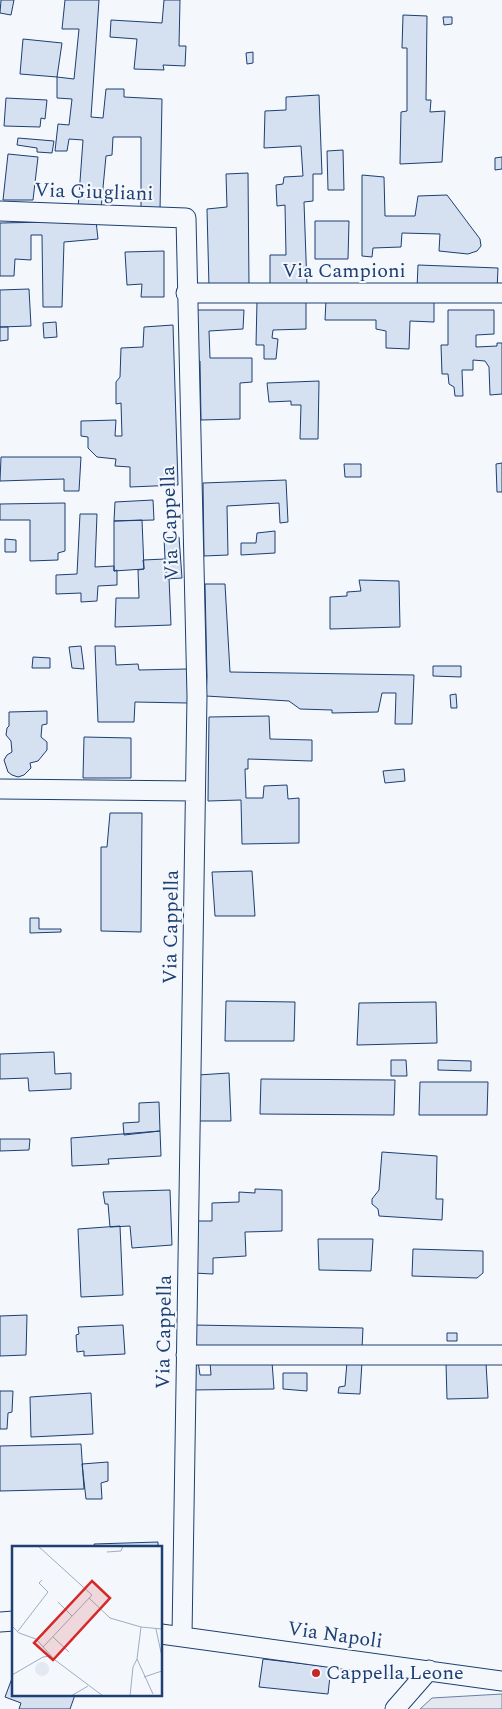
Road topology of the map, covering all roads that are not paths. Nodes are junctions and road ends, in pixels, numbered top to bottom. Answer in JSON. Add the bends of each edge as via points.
{"nodes":[{"id":1,"x":0,"y":211,"type":"edge"},
{"id":2,"x":186,"y":218,"type":"joint"},
{"id":3,"x":186,"y":293,"type":"junction"},
{"id":4,"x":502,"y":293,"type":"edge"},
{"id":5,"x":0,"y":789,"type":"edge"},
{"id":6,"x":195,"y":791,"type":"junction"},
{"id":7,"x":186,"y":1355,"type":"junction"},
{"id":8,"x":502,"y":1355,"type":"edge"},
{"id":9,"x":162,"y":1634,"type":"edge"},
{"id":10,"x":182,"y":1636,"type":"junction"},
{"id":11,"x":429,"y":1670,"type":"junction"},
{"id":12,"x":502,"y":1681,"type":"edge"},
{"id":13,"x":395,"y":1709,"type":"edge"}],
"edges":[{"from":1,"to":2,"type":"street","name":"Via Giugliani"},
{"from":2,"to":3,"type":"street","name":"Via Cappella"},
{"from":3,"to":4,"type":"street","name":"Via Campioni"},
{"from":3,"to":6,"type":"street","name":"Via Cappella","via":[[197,696]]},
{"from":5,"to":6,"type":"street"},
{"from":6,"to":7,"type":"street","name":"Via Cappella"},
{"from":7,"to":8,"type":"street"},
{"from":7,"to":10,"type":"street","name":"Via Cappella"},
{"from":9,"to":10,"type":"street","name":"Via Napoli"},
{"from":10,"to":11,"type":"street","name":"Via Napoli"},
{"from":11,"to":12,"type":"street","name":"Via Napoli"},
{"from":11,"to":13,"type":"street"}]}
